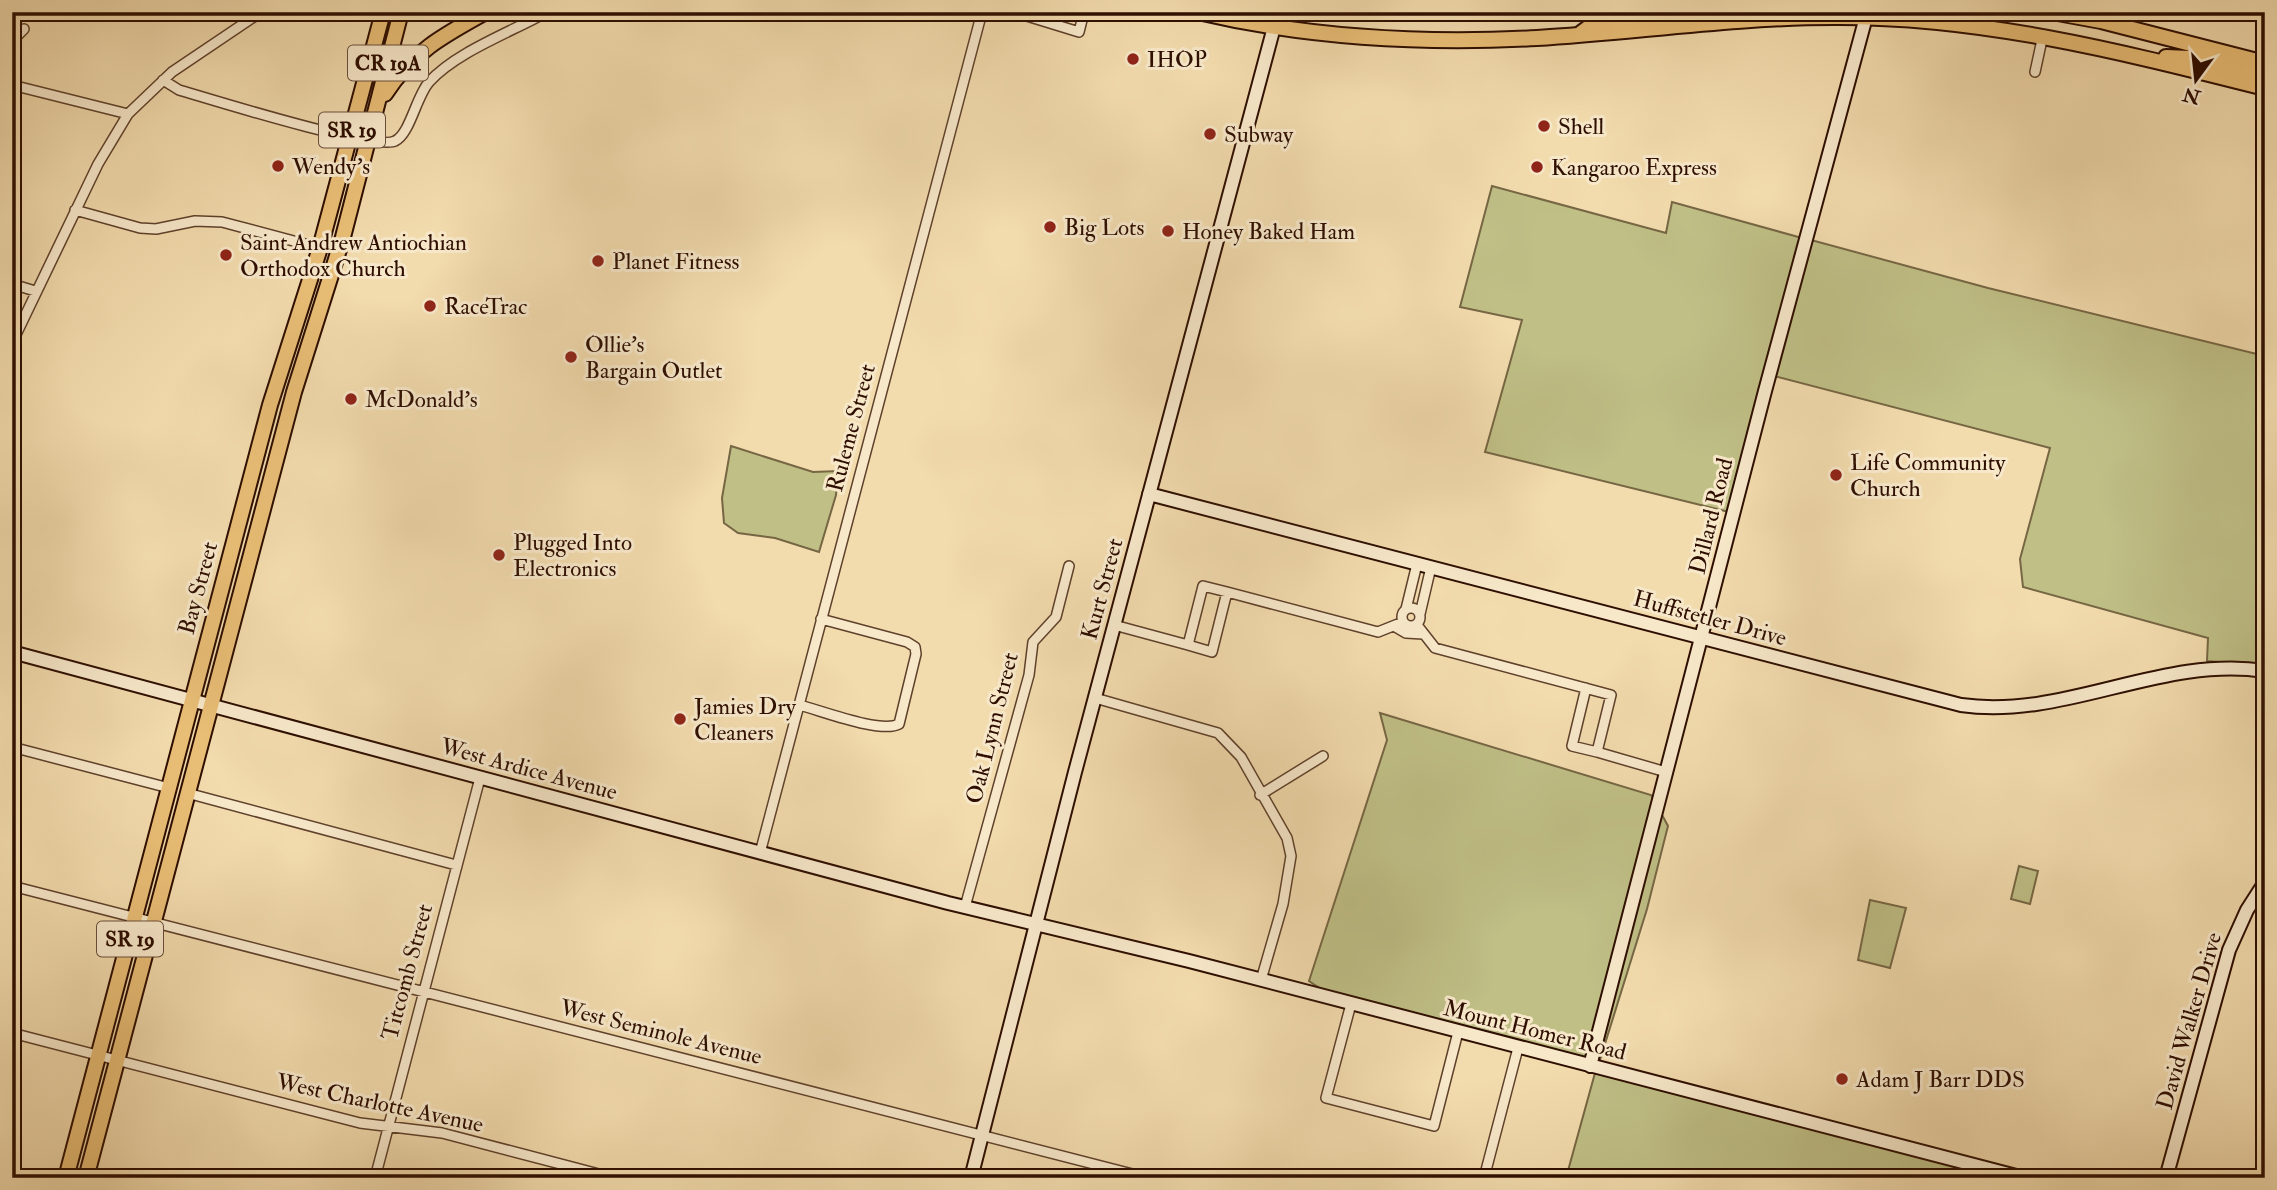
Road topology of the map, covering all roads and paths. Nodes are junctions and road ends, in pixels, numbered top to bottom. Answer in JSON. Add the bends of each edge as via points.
{"nodes":[{"id":1,"x":261,"y":12,"type":"edge"},
{"id":2,"x":383,"y":12,"type":"edge"},
{"id":3,"x":401,"y":12,"type":"edge"},
{"id":4,"x":486,"y":12,"type":"edge"},
{"id":5,"x":547,"y":12,"type":"edge"},
{"id":6,"x":982,"y":12,"type":"edge"},
{"id":7,"x":1014,"y":12,"type":"edge"},
{"id":8,"x":1084,"y":12,"type":"edge"},
{"id":9,"x":1198,"y":12,"type":"edge"},
{"id":10,"x":1676,"y":12,"type":"edge"},
{"id":11,"x":2052,"y":12,"type":"edge"},
{"id":12,"x":1769,"y":15,"type":"edge"},
{"id":13,"x":1869,"y":15,"type":"edge"},
{"id":14,"x":1276,"y":19,"type":"edge"},
{"id":15,"x":24,"y":29,"type":"dead end"},
{"id":16,"x":1580,"y":34,"type":"junction"},
{"id":17,"x":2043,"y":34,"type":"junction"},
{"id":18,"x":12,"y":41,"type":"edge"},
{"id":19,"x":2155,"y":60,"type":"junction"},
{"id":20,"x":2265,"y":63,"type":"edge"},
{"id":21,"x":2035,"y":72,"type":"dead end"},
{"id":22,"x":2265,"y":78,"type":"edge"},
{"id":23,"x":163,"y":80,"type":"junction"},
{"id":24,"x":12,"y":85,"type":"edge"},
{"id":25,"x":2265,"y":88,"type":"edge"},
{"id":26,"x":128,"y":114,"type":"junction"},
{"id":27,"x":375,"y":114,"type":"junction"},
{"id":28,"x":350,"y":137,"type":"junction"},
{"id":29,"x":368,"y":141,"type":"junction"},
{"id":30,"x":75,"y":210,"type":"junction"},
{"id":31,"x":320,"y":248,"type":"junction"},
{"id":32,"x":12,"y":285,"type":"edge"},
{"id":33,"x":35,"y":291,"type":"junction"},
{"id":34,"x":289,"y":337,"type":"junction"},
{"id":35,"x":308,"y":342,"type":"junction"},
{"id":36,"x":12,"y":343,"type":"edge"},
{"id":37,"x":1150,"y":494,"type":"junction"},
{"id":38,"x":236,"y":535,"type":"junction"},
{"id":39,"x":255,"y":540,"type":"junction"},
{"id":40,"x":1417,"y":564,"type":"junction"},
{"id":41,"x":1069,"y":566,"type":"dead end"},
{"id":42,"x":1431,"y":567,"type":"junction"},
{"id":43,"x":1414,"y":577,"type":"junction"},
{"id":44,"x":1428,"y":581,"type":"junction"},
{"id":45,"x":1227,"y":592,"type":"junction"},
{"id":46,"x":1406,"y":609,"type":"junction"},
{"id":47,"x":1420,"y":614,"type":"junction"},
{"id":48,"x":821,"y":620,"type":"junction"},
{"id":49,"x":1399,"y":624,"type":"junction"},
{"id":50,"x":1114,"y":625,"type":"junction"},
{"id":51,"x":1417,"y":625,"type":"junction"},
{"id":52,"x":1423,"y":634,"type":"junction"},
{"id":53,"x":1702,"y":638,"type":"junction"},
{"id":54,"x":1188,"y":645,"type":"junction"},
{"id":55,"x":12,"y":652,"type":"edge"},
{"id":56,"x":2265,"y":671,"type":"edge"},
{"id":57,"x":1586,"y":688,"type":"junction"},
{"id":58,"x":1095,"y":698,"type":"junction"},
{"id":59,"x":192,"y":700,"type":"junction"},
{"id":60,"x":211,"y":705,"type":"junction"},
{"id":61,"x":799,"y":705,"type":"junction"},
{"id":62,"x":12,"y":747,"type":"edge"},
{"id":63,"x":1597,"y":752,"type":"junction"},
{"id":64,"x":1323,"y":757,"type":"dead end"},
{"id":65,"x":1667,"y":772,"type":"junction"},
{"id":66,"x":480,"y":778,"type":"junction"},
{"id":67,"x":169,"y":788,"type":"junction"},
{"id":68,"x":187,"y":793,"type":"junction"},
{"id":69,"x":1260,"y":795,"type":"junction"},
{"id":70,"x":760,"y":853,"type":"junction"},
{"id":71,"x":456,"y":865,"type":"junction"},
{"id":72,"x":2265,"y":882,"type":"edge"},
{"id":73,"x":12,"y":886,"type":"edge"},
{"id":74,"x":965,"y":907,"type":"junction"},
{"id":75,"x":135,"y":919,"type":"junction"},
{"id":76,"x":158,"y":925,"type":"junction"},
{"id":77,"x":1036,"y":925,"type":"junction"},
{"id":78,"x":1261,"y":980,"type":"junction"},
{"id":79,"x":422,"y":991,"type":"junction"},
{"id":80,"x":1351,"y":1004,"type":"junction"},
{"id":81,"x":1458,"y":1032,"type":"junction"},
{"id":82,"x":12,"y":1033,"type":"edge"},
{"id":83,"x":1518,"y":1048,"type":"junction"},
{"id":84,"x":98,"y":1056,"type":"junction"},
{"id":85,"x":117,"y":1061,"type":"junction"},
{"id":86,"x":1590,"y":1066,"type":"junction"},
{"id":87,"x":388,"y":1125,"type":"junction"},
{"id":88,"x":982,"y":1135,"type":"junction"},
{"id":89,"x":12,"y":1173,"type":"edge"},
{"id":90,"x":30,"y":1178,"type":"edge"},
{"id":91,"x":66,"y":1178,"type":"edge"},
{"id":92,"x":86,"y":1178,"type":"edge"},
{"id":93,"x":375,"y":1178,"type":"edge"},
{"id":94,"x":614,"y":1178,"type":"edge"},
{"id":95,"x":971,"y":1178,"type":"edge"},
{"id":96,"x":1148,"y":1178,"type":"edge"},
{"id":97,"x":1484,"y":1178,"type":"edge"},
{"id":98,"x":2024,"y":1178,"type":"edge"},
{"id":99,"x":2166,"y":1178,"type":"edge"}],
"edges":[{"from":1,"to":23,"type":"street"},
{"from":2,"to":28,"type":"main road","name":"Bay Street","number":"SR 19"},
{"from":3,"to":27,"type":"main road","name":"Bay Street","number":"CR 19A"},
{"from":4,"to":27,"type":"main road","number":"SR 19","via":[[440,36],[410,60]]},
{"from":5,"to":29,"type":"street","via":[[433,78],[397,141]]},
{"from":6,"to":48,"type":"street","name":"Ruleme Street"},
{"from":7,"to":8,"type":"street","via":[[1079,32]]},
{"from":9,"to":14,"type":"main road"},
{"from":10,"to":16,"type":"main road","via":[[1597,21]]},
{"from":11,"to":20,"type":"main road"},
{"from":12,"to":13,"type":"main road"},
{"from":12,"to":16,"type":"main road"},
{"from":13,"to":17,"type":"main road"},
{"from":13,"to":53,"type":"street","name":"Dillard Road"},
{"from":14,"to":16,"type":"main road","via":[[1350,35],[1450,40]]},
{"from":14,"to":37,"type":"street","name":"Kurt Street"},
{"from":15,"to":18,"type":"street"},
{"from":17,"to":19,"type":"main road"},
{"from":17,"to":21,"type":"street"},
{"from":19,"to":22,"type":"main road","via":[[2189,58]]},
{"from":19,"to":25,"type":"main road"},
{"from":23,"to":26,"type":"street"},
{"from":23,"to":28,"type":"street","via":[[179,90]]},
{"from":24,"to":26,"type":"street"},
{"from":26,"to":30,"type":"street"},
{"from":27,"to":29,"type":"main road","name":"Bay Street","number":"SR 19"},
{"from":28,"to":29,"type":"street"},
{"from":28,"to":31,"type":"main road","name":"Bay Street","number":"SR 19"},
{"from":29,"to":35,"type":"main road","name":"Bay Street","number":"SR 19","via":[[343,237]]},
{"from":30,"to":31,"type":"street","via":[[140,228],[222,222]]},
{"from":30,"to":33,"type":"street"},
{"from":31,"to":34,"type":"main road","name":"Bay Street","number":"SR 19"},
{"from":32,"to":33,"type":"street"},
{"from":33,"to":36,"type":"street"},
{"from":34,"to":35,"type":"street"},
{"from":34,"to":38,"type":"main road","name":"Bay Street","number":"SR 19"},
{"from":35,"to":39,"type":"main road","name":"Bay Street","number":"SR 19"},
{"from":37,"to":40,"type":"street","name":"Huffstetler Drive"},
{"from":37,"to":50,"type":"street","name":"Kurt Street"},
{"from":38,"to":39,"type":"street"},
{"from":38,"to":59,"type":"main road","name":"Bay Street","number":"SR 19"},
{"from":39,"to":60,"type":"main road","name":"Bay Street","number":"SR 19"},
{"from":40,"to":42,"type":"street","name":"Huffstetler Drive"},
{"from":40,"to":43,"type":"street"},
{"from":41,"to":74,"type":"street","name":"Oak Lynn Street","via":[[1056,617],[1033,642],[1029,675]]},
{"from":42,"to":44,"type":"street"},
{"from":42,"to":53,"type":"street","name":"Huffstetler Drive"},
{"from":43,"to":44,"type":"street"},
{"from":43,"to":46,"type":"street"},
{"from":44,"to":47,"type":"street"},
{"from":45,"to":49,"type":"street","via":[[1378,632]]},
{"from":45,"to":54,"type":"street","via":[[1203,586]]},
{"from":45,"to":54,"type":"street","via":[[1212,652]]},
{"from":46,"to":47,"type":"street"},
{"from":46,"to":49,"type":"street"},
{"from":47,"to":51,"type":"street"},
{"from":48,"to":61,"type":"street","name":"Ruleme Street"},
{"from":48,"to":61,"type":"street","via":[[915,647],[899,724],[878,726]]},
{"from":49,"to":51,"type":"street"},
{"from":49,"to":52,"type":"street","via":[[1406,633]]},
{"from":50,"to":54,"type":"street"},
{"from":50,"to":58,"type":"street","name":"Kurt Street"},
{"from":51,"to":52,"type":"street"},
{"from":52,"to":57,"type":"street","via":[[1435,648]]},
{"from":53,"to":56,"type":"street","name":"Huffstetler Drive","via":[[1921,695],[1993,708],[2045,703],[2191,670]]},
{"from":53,"to":65,"type":"street","name":"Dillard Road"},
{"from":55,"to":59,"type":"street","name":"West Ardice Avenue"},
{"from":57,"to":63,"type":"street","via":[[1611,695]]},
{"from":57,"to":63,"type":"street","via":[[1572,746]]},
{"from":58,"to":69,"type":"street","via":[[1218,733],[1235,748]]},
{"from":58,"to":77,"type":"street","name":"Kurt Street"},
{"from":59,"to":60,"type":"street","name":"West Ardice Avenue"},
{"from":59,"to":67,"type":"main road","name":"Bay Street","number":"SR 19"},
{"from":60,"to":66,"type":"street","name":"West Ardice Avenue"},
{"from":60,"to":68,"type":"main road","name":"Bay Street","number":"SR 19"},
{"from":61,"to":70,"type":"street","name":"Ruleme Street"},
{"from":62,"to":67,"type":"street"},
{"from":63,"to":65,"type":"street"},
{"from":64,"to":69,"type":"street"},
{"from":65,"to":86,"type":"street","name":"Dillard Road"},
{"from":66,"to":70,"type":"street","name":"West Ardice Avenue"},
{"from":66,"to":71,"type":"street","name":"Titcomb Street"},
{"from":67,"to":75,"type":"main road","name":"Bay Street","number":"SR 19"},
{"from":68,"to":71,"type":"street"},
{"from":68,"to":76,"type":"main road","name":"Bay Street","number":"SR 19"},
{"from":69,"to":78,"type":"street","via":[[1287,838],[1291,856],[1283,904]]},
{"from":70,"to":74,"type":"street","name":"West Ardice Avenue"},
{"from":71,"to":79,"type":"street","name":"Titcomb Street"},
{"from":72,"to":99,"type":"street","name":"David Walker Drive","via":[[2229,950]]},
{"from":73,"to":75,"type":"street","name":"West Seminole Avenue"},
{"from":74,"to":77,"type":"street","name":"West Ardice Avenue"},
{"from":75,"to":76,"type":"street","name":"West Seminole Avenue"},
{"from":75,"to":84,"type":"main road","name":"Bay Street","number":"SR 19"},
{"from":76,"to":79,"type":"street","name":"West Seminole Avenue"},
{"from":76,"to":85,"type":"main road","name":"Bay Street","number":"SR 19"},
{"from":77,"to":78,"type":"street","name":"Mount Homer Road"},
{"from":77,"to":88,"type":"street","name":"Kurt Street"},
{"from":78,"to":80,"type":"street","name":"Mount Homer Road"},
{"from":79,"to":87,"type":"street","name":"Titcomb Street"},
{"from":79,"to":88,"type":"street","name":"West Seminole Avenue"},
{"from":80,"to":81,"type":"street","name":"Mount Homer Road"},
{"from":80,"to":81,"type":"street","via":[[1326,1098],[1434,1126]]},
{"from":81,"to":83,"type":"street","name":"Mount Homer Road"},
{"from":82,"to":84,"type":"street","name":"West Charlotte Avenue"},
{"from":83,"to":86,"type":"street","name":"Mount Homer Road"},
{"from":83,"to":97,"type":"street"},
{"from":84,"to":85,"type":"street","name":"West Charlotte Avenue"},
{"from":84,"to":91,"type":"main road","name":"Bay Street","number":"SR 19"},
{"from":85,"to":87,"type":"street","name":"West Charlotte Avenue","via":[[360,1123]]},
{"from":85,"to":92,"type":"main road","name":"Bay Street","number":"SR 19"},
{"from":86,"to":98,"type":"street","name":"Mount Homer Road"},
{"from":87,"to":93,"type":"street","name":"Titcomb Street"},
{"from":87,"to":94,"type":"street","name":"West Charlotte Avenue","via":[[442,1133]]},
{"from":88,"to":95,"type":"street","name":"Kurt Street"},
{"from":88,"to":96,"type":"street","name":"West Seminole Avenue"},
{"from":89,"to":90,"type":"street"}]}
